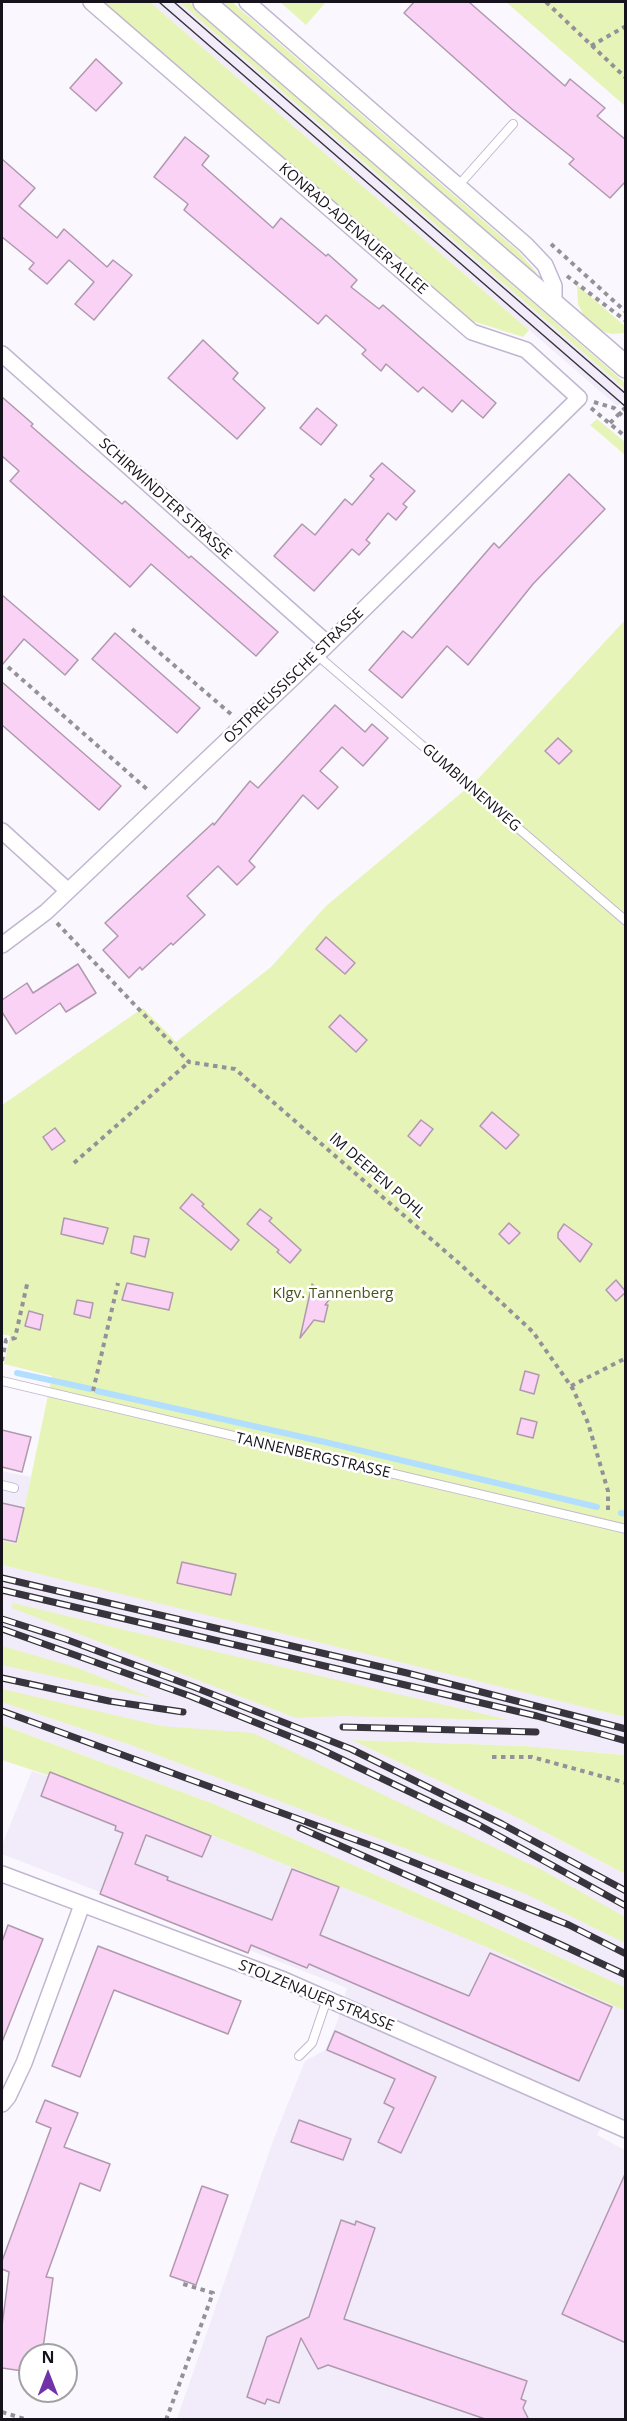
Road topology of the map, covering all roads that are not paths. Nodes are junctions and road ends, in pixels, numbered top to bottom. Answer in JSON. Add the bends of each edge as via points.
{"nodes":[{"id":1,"x":92,"y":2,"type":"edge"},
{"id":2,"x":204,"y":2,"type":"edge"},
{"id":3,"x":247,"y":2,"type":"edge"},
{"id":4,"x":513,"y":124,"type":"dead end"},
{"id":5,"x":459,"y":186,"type":"junction"},
{"id":6,"x":554,"y":305,"type":"junction"},
{"id":7,"x":2,"y":354,"type":"edge"},
{"id":8,"x":623,"y":360,"type":"edge"},
{"id":9,"x":579,"y":398,"type":"joint"},
{"id":10,"x":328,"y":644,"type":"junction"},
{"id":11,"x":317,"y":655,"type":"junction"},
{"id":12,"x":2,"y":831,"type":"edge"},
{"id":13,"x":67,"y":890,"type":"junction"},
{"id":14,"x":626,"y":921,"type":"edge"},
{"id":15,"x":2,"y":945,"type":"edge"},
{"id":16,"x":2,"y":1381,"type":"edge"},
{"id":17,"x":2,"y":1485,"type":"edge"},
{"id":18,"x":14,"y":1488,"type":"dead end"},
{"id":19,"x":626,"y":1529,"type":"edge"},
{"id":20,"x":2,"y":1874,"type":"edge"},
{"id":21,"x":82,"y":1905,"type":"junction"},
{"id":22,"x":327,"y":1999,"type":"junction"},
{"id":23,"x":299,"y":2056,"type":"dead end"},
{"id":24,"x":2,"y":2104,"type":"edge"},
{"id":25,"x":626,"y":2130,"type":"edge"}],
"edges":[{"from":1,"to":9,"type":"street","name":"KONRAD-ADENAUER-ALLEE","via":[[472,332],[526,350]]},
{"from":2,"to":6,"type":"main road"},
{"from":3,"to":5,"type":"street"},
{"from":4,"to":5,"type":"lane"},
{"from":5,"to":6,"type":"street","via":[[545,265],[554,286]]},
{"from":6,"to":8,"type":"main road"},
{"from":7,"to":10,"type":"street","name":"SCHIRWINDTER STRASSE"},
{"from":9,"to":10,"type":"street","name":"OSTPREUSSISCHE STRASSE"},
{"from":10,"to":11,"type":"street","name":"OSTPREUSSISCHE STRASSE"},
{"from":11,"to":13,"type":"street","name":"OSTPREUSSISCHE STRASSE"},
{"from":11,"to":14,"type":"lane","name":"GUMBINNENWEG"},
{"from":12,"to":13,"type":"street"},
{"from":13,"to":15,"type":"street","name":"OSTPREUSSISCHE STRASSE","via":[[46,912]]},
{"from":16,"to":19,"type":"lane","name":"TANNENBERGSTRASSE"},
{"from":17,"to":18,"type":"lane"},
{"from":20,"to":21,"type":"street","name":"STOLZENAUER STRASSE"},
{"from":21,"to":22,"type":"street","name":"STOLZENAUER STRASSE"},
{"from":21,"to":24,"type":"street","via":[[24,2063]]},
{"from":22,"to":23,"type":"lane","via":[[312,2043]]},
{"from":22,"to":25,"type":"street","name":"STOLZENAUER STRASSE"}]}
